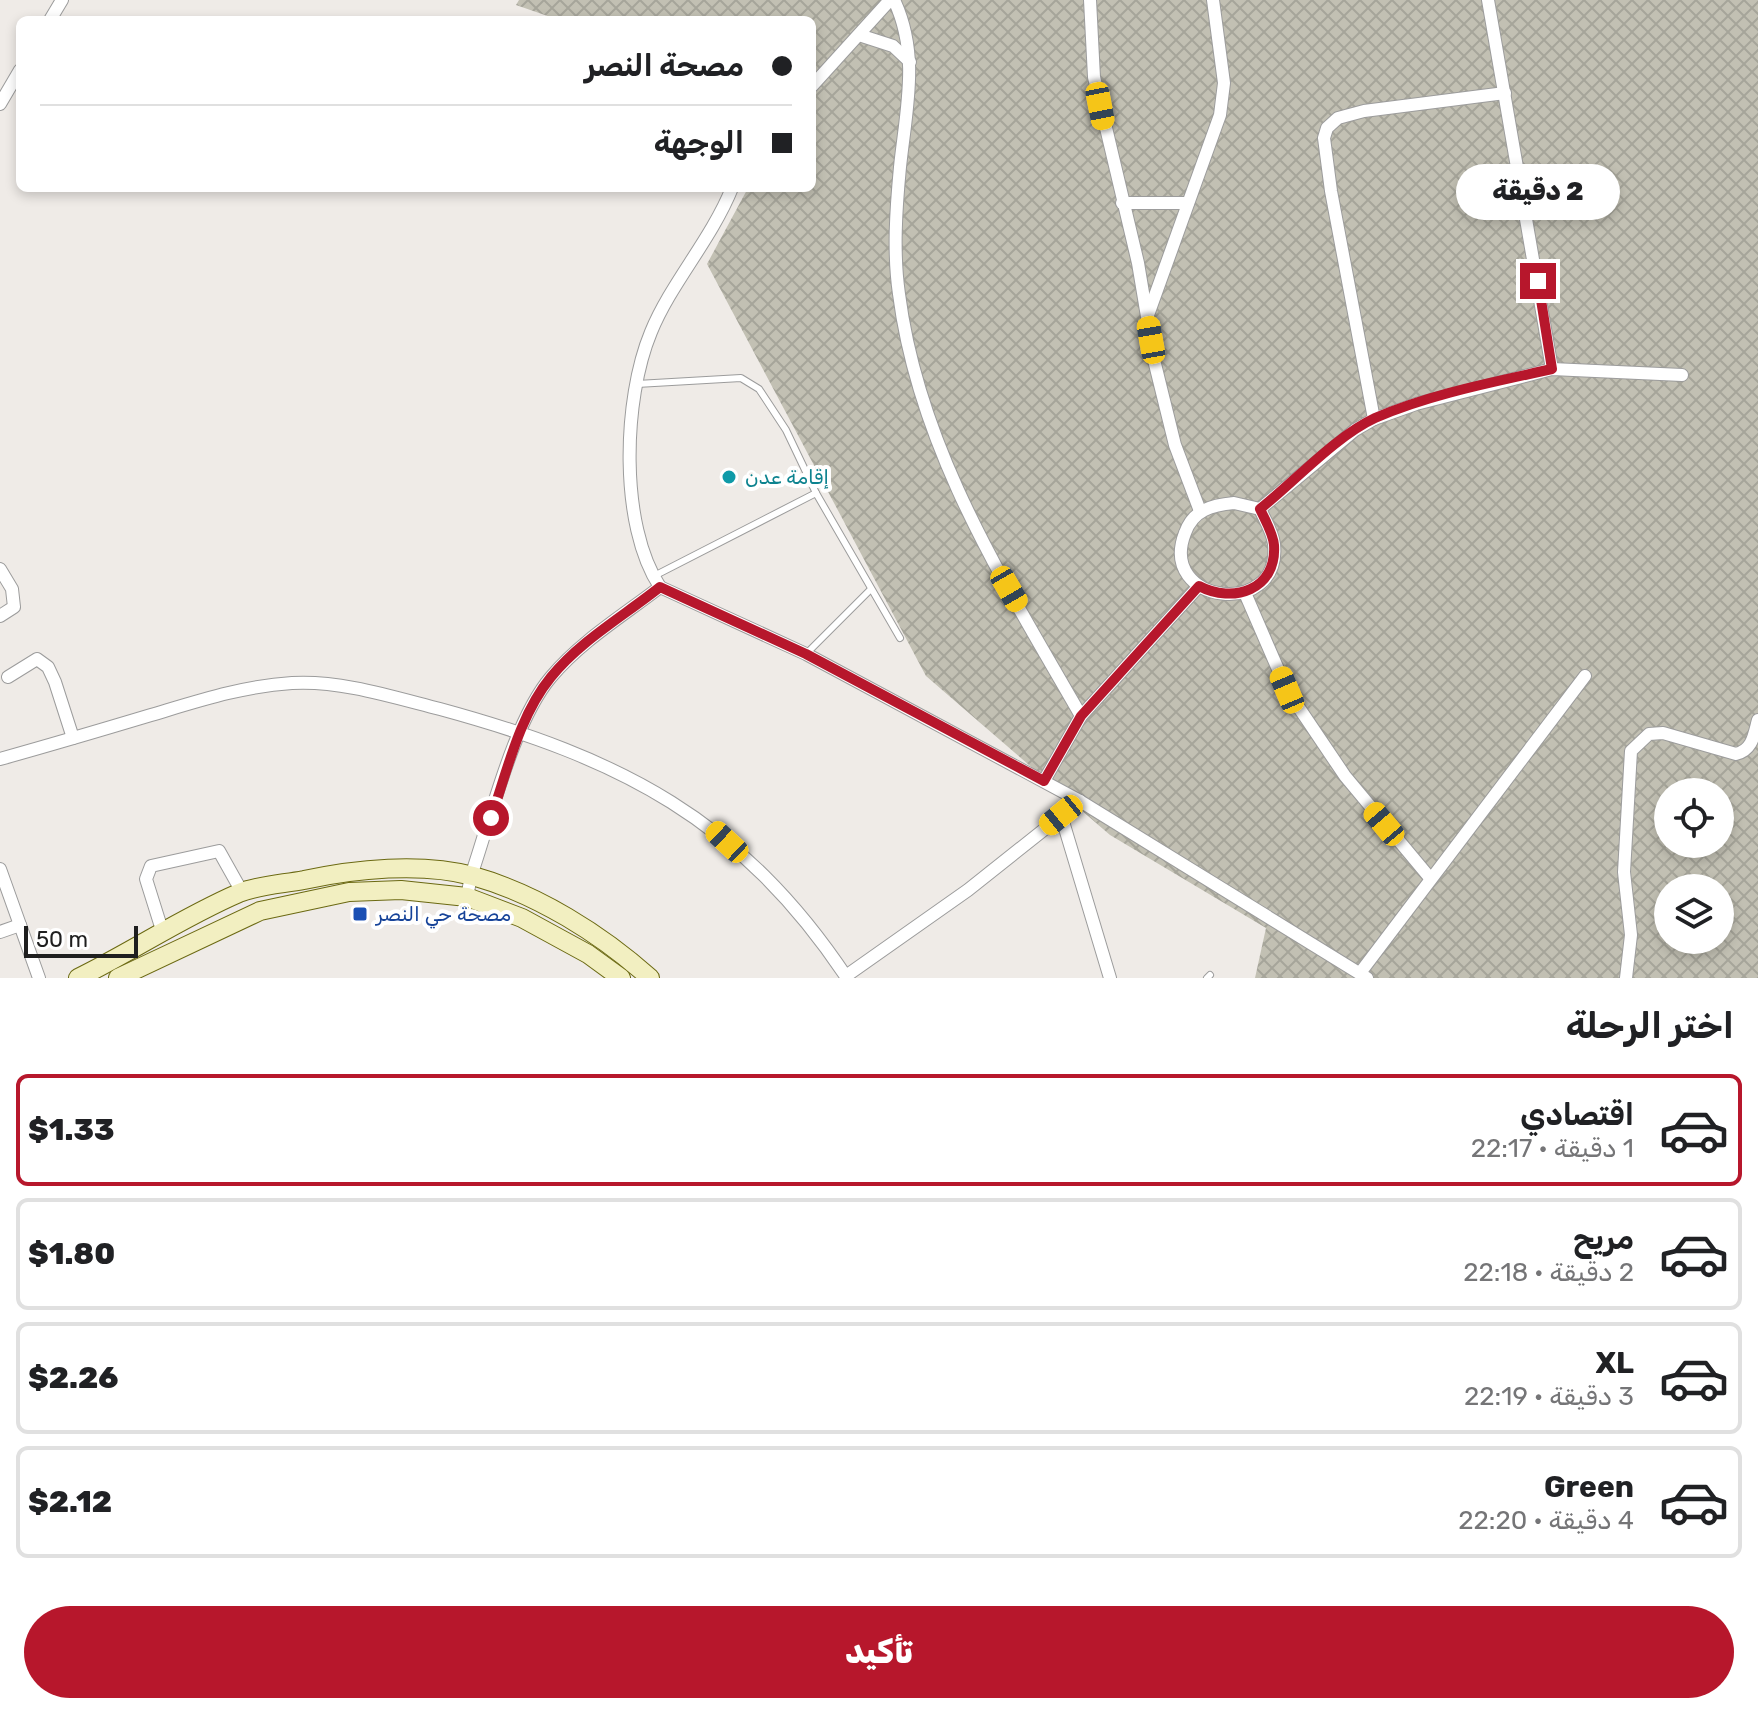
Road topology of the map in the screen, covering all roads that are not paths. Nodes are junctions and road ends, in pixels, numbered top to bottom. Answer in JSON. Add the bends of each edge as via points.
{"nodes":[{"id":1,"x":892,"y":0,"type":"edge"},
{"id":2,"x":1090,"y":0,"type":"edge"},
{"id":3,"x":1213,"y":0,"type":"edge"},
{"id":4,"x":1488,"y":0,"type":"edge"},
{"id":5,"x":859,"y":35,"type":"junction"},
{"id":6,"x":910,"y":62,"type":"junction"},
{"id":7,"x":16,"y":77,"type":"edge"},
{"id":8,"x":816,"y":82,"type":"edge"},
{"id":9,"x":1505,"y":93,"type":"junction"},
{"id":10,"x":0,"y":104,"type":"edge"},
{"id":11,"x":730,"y":192,"type":"edge"},
{"id":12,"x":1122,"y":203,"type":"junction"},
{"id":13,"x":1188,"y":203,"type":"junction"},
{"id":14,"x":1147,"y":316,"type":"junction"},
{"id":15,"x":1552,"y":369,"type":"junction"},
{"id":16,"x":1682,"y":375,"type":"dead end"},
{"id":17,"x":637,"y":384,"type":"junction"},
{"id":18,"x":1374,"y":419,"type":"junction"},
{"id":19,"x":816,"y":493,"type":"junction"},
{"id":20,"x":1260,"y":509,"type":"junction"},
{"id":21,"x":1200,"y":511,"type":"junction"},
{"id":22,"x":0,"y":569,"type":"edge"},
{"id":23,"x":657,"y":582,"type":"junction"},
{"id":24,"x":1199,"y":586,"type":"junction"},
{"id":25,"x":870,"y":590,"type":"junction"},
{"id":26,"x":1245,"y":593,"type":"junction"},
{"id":27,"x":0,"y":616,"type":"edge"},
{"id":28,"x":900,"y":638,"type":"dead end"},
{"id":29,"x":806,"y":654,"type":"junction"},
{"id":30,"x":1585,"y":676,"type":"dead end"},
{"id":31,"x":8,"y":677,"type":"dead end"},
{"id":32,"x":1081,"y":716,"type":"junction"},
{"id":33,"x":1758,"y":720,"type":"edge"},
{"id":34,"x":520,"y":733,"type":"junction"},
{"id":35,"x":73,"y":738,"type":"junction"},
{"id":36,"x":0,"y":759,"type":"edge"},
{"id":37,"x":1044,"y":781,"type":"junction"},
{"id":38,"x":1080,"y":801,"type":"junction"},
{"id":39,"x":1061,"y":815,"type":"junction"},
{"id":40,"x":0,"y":869,"type":"edge"},
{"id":41,"x":471,"y":876,"type":"junction"},
{"id":42,"x":1430,"y":878,"type":"junction"},
{"id":43,"x":242,"y":892,"type":"junction"},
{"id":44,"x":467,"y":897,"type":"junction"},
{"id":45,"x":20,"y":925,"type":"junction"},
{"id":46,"x":162,"y":930,"type":"junction"},
{"id":47,"x":0,"y":932,"type":"edge"},
{"id":48,"x":1363,"y":975,"type":"edge"},
{"id":49,"x":847,"y":977,"type":"edge"},
{"id":50,"x":39,"y":978,"type":"edge"},
{"id":51,"x":78,"y":978,"type":"edge"},
{"id":52,"x":118,"y":978,"type":"edge"},
{"id":53,"x":621,"y":978,"type":"edge"},
{"id":54,"x":650,"y":978,"type":"edge"},
{"id":55,"x":1110,"y":978,"type":"edge"},
{"id":56,"x":1626,"y":978,"type":"edge"}],
"edges":[{"from":1,"to":5,"type":"street"},
{"from":1,"to":6,"type":"street","via":[[902,18]]},
{"from":2,"to":12,"type":"street","via":[[1094,77]]},
{"from":3,"to":13,"type":"street","via":[[1224,83],[1220,115]]},
{"from":4,"to":9,"type":"street"},
{"from":5,"to":6,"type":"street","via":[[893,46]]},
{"from":5,"to":8,"type":"street"},
{"from":6,"to":32,"type":"street","via":[[896,231],[899,294],[913,365],[966,513]]},
{"from":7,"to":10,"type":"street"},
{"from":9,"to":15,"type":"street"},
{"from":9,"to":18,"type":"street","via":[[1364,111],[1338,118],[1327,128],[1331,191]]},
{"from":11,"to":17,"type":"street","via":[[651,331]]},
{"from":12,"to":13,"type":"street"},
{"from":12,"to":14,"type":"street"},
{"from":13,"to":14,"type":"street"},
{"from":14,"to":21,"type":"street","via":[[1175,445]]},
{"from":15,"to":16,"type":"street"},
{"from":15,"to":18,"type":"street"},
{"from":17,"to":19,"type":"lane","via":[[741,378],[759,389],[786,430]]},
{"from":17,"to":23,"type":"street","via":[[630,448],[633,511],[647,568]]},
{"from":18,"to":20,"type":"street"},
{"from":19,"to":23,"type":"lane"},
{"from":19,"to":25,"type":"lane"},
{"from":20,"to":21,"type":"street","via":[[1234,503]]},
{"from":20,"to":26,"type":"street","via":[[1274,543],[1272,564],[1262,581]]},
{"from":21,"to":24,"type":"street","via":[[1187,525],[1181,551],[1183,564]]},
{"from":22,"to":27,"type":"street","via":[[12,589],[14,607]]},
{"from":23,"to":29,"type":"street"},
{"from":23,"to":34,"type":"street","via":[[550,677]]},
{"from":24,"to":26,"type":"street","via":[[1229,596]]},
{"from":24,"to":32,"type":"street"},
{"from":25,"to":28,"type":"lane"},
{"from":25,"to":29,"type":"lane"},
{"from":26,"to":42,"type":"street","via":[[1287,690],[1345,776]]},
{"from":29,"to":37,"type":"street"},
{"from":30,"to":42,"type":"street"},
{"from":31,"to":35,"type":"street","via":[[37,659],[48,667]]},
{"from":32,"to":37,"type":"street"},
{"from":33,"to":56,"type":"street","via":[[1745,752],[1663,733],[1649,734],[1631,751],[1624,872],[1631,935]]},
{"from":34,"to":35,"type":"street","via":[[396,698],[295,683],[245,688]]},
{"from":34,"to":41,"type":"street"},
{"from":34,"to":49,"type":"street","via":[[610,767],[709,825],[781,891]]},
{"from":35,"to":36,"type":"street"},
{"from":37,"to":38,"type":"street"},
{"from":38,"to":39,"type":"street"},
{"from":38,"to":48,"type":"street"},
{"from":39,"to":49,"type":"street"},
{"from":39,"to":55,"type":"street"},
{"from":40,"to":45,"type":"street"},
{"from":41,"to":43,"type":"main road","via":[[397,869],[344,872]]},
{"from":41,"to":44,"type":"street"},
{"from":41,"to":54,"type":"main road","via":[[534,900],[587,930]]},
{"from":42,"to":48,"type":"street"},
{"from":43,"to":46,"type":"main road"},
{"from":43,"to":46,"type":"street","via":[[219,851],[151,866],[146,879]]},
{"from":44,"to":52,"type":"main road","via":[[401,890],[296,901],[260,911]]},
{"from":44,"to":53,"type":"main road","via":[[522,918]]},
{"from":45,"to":47,"type":"street"},
{"from":45,"to":50,"type":"street"},
{"from":46,"to":51,"type":"main road"}]}
